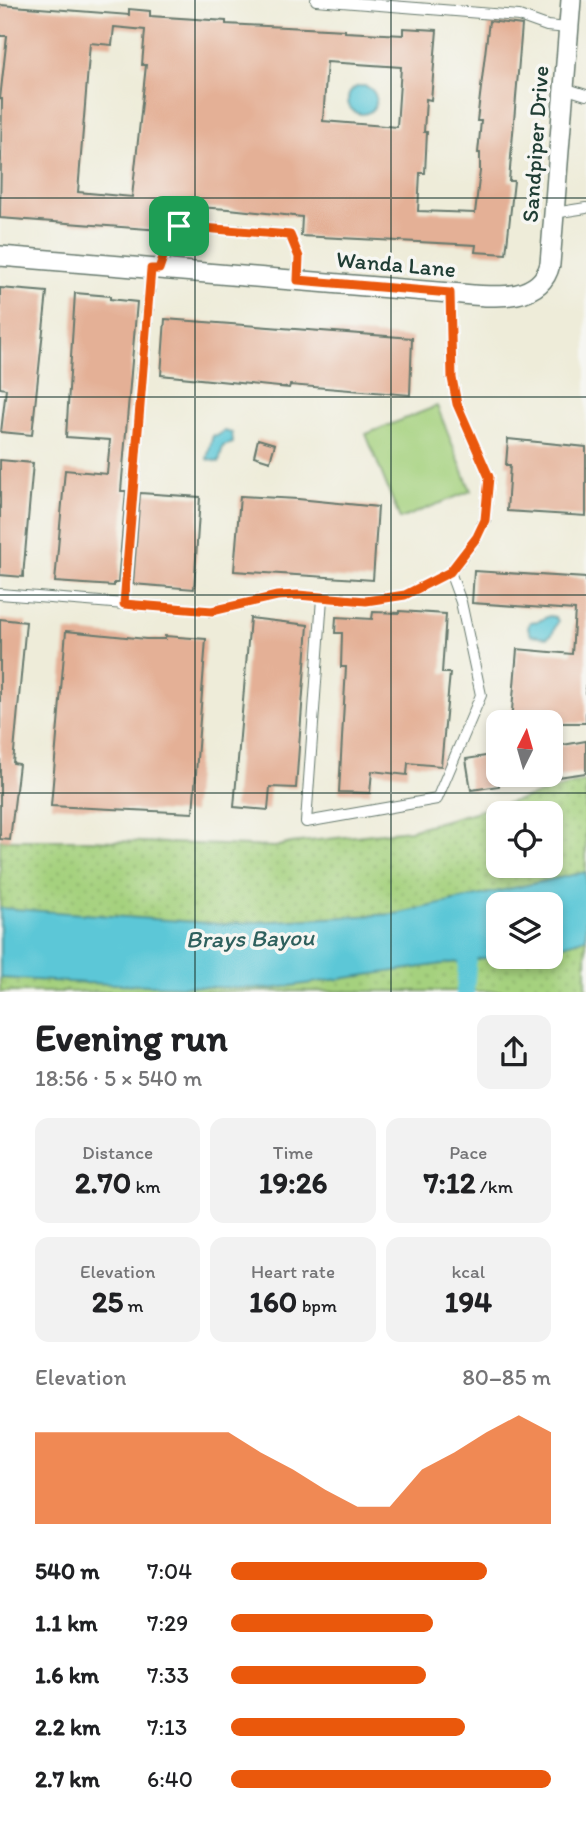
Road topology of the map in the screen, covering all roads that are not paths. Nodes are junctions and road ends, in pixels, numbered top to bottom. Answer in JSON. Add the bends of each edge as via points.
{"nodes":[{"id":1,"x":316,"y":0,"type":"edge"},
{"id":2,"x":570,"y":0,"type":"edge"},
{"id":3,"x":568,"y":28,"type":"junction"},
{"id":4,"x":564,"y":88,"type":"junction"},
{"id":5,"x":586,"y":95,"type":"edge"},
{"id":6,"x":586,"y":208,"type":"edge"},
{"id":7,"x":554,"y":213,"type":"junction"},
{"id":8,"x":0,"y":256,"type":"edge"},
{"id":9,"x":155,"y":269,"type":"junction"},
{"id":10,"x":298,"y":280,"type":"junction"},
{"id":11,"x":536,"y":287,"type":"joint"},
{"id":12,"x":450,"y":293,"type":"junction"},
{"id":13,"x":450,"y":572,"type":"junction"},
{"id":14,"x":0,"y":594,"type":"edge"},
{"id":15,"x":322,"y":598,"type":"junction"},
{"id":16,"x":124,"y":604,"type":"junction"}],
"edges":[{"from":1,"to":3,"type":"lane","via":[[519,16]]},
{"from":2,"to":3,"type":"street","name":"Sandpiper Drive"},
{"from":3,"to":4,"type":"street","name":"Sandpiper Drive"},
{"from":4,"to":5,"type":"lane"},
{"from":4,"to":7,"type":"street","name":"Sandpiper Drive"},
{"from":6,"to":7,"type":"lane"},
{"from":7,"to":11,"type":"street","name":"Sandpiper Drive","via":[[547,274]]},
{"from":8,"to":9,"type":"street","name":"Wanda Lane"},
{"from":9,"to":10,"type":"street","name":"Wanda Lane"},
{"from":9,"to":10,"type":"lane","via":[[172,231],[179,226],[290,235],[299,257]]},
{"from":9,"to":16,"type":"lane"},
{"from":10,"to":12,"type":"street","name":"Wanda Lane"},
{"from":11,"to":12,"type":"street","name":"Wanda Lane","via":[[513,295]]},
{"from":12,"to":13,"type":"lane","via":[[457,404],[489,477],[485,520]]},
{"from":13,"to":15,"type":"lane","via":[[405,595],[366,601]]},
{"from":13,"to":15,"type":"lane","via":[[481,695],[437,799],[306,822]]},
{"from":14,"to":16,"type":"lane"},
{"from":15,"to":16,"type":"lane","via":[[277,596],[212,611]]}]}
